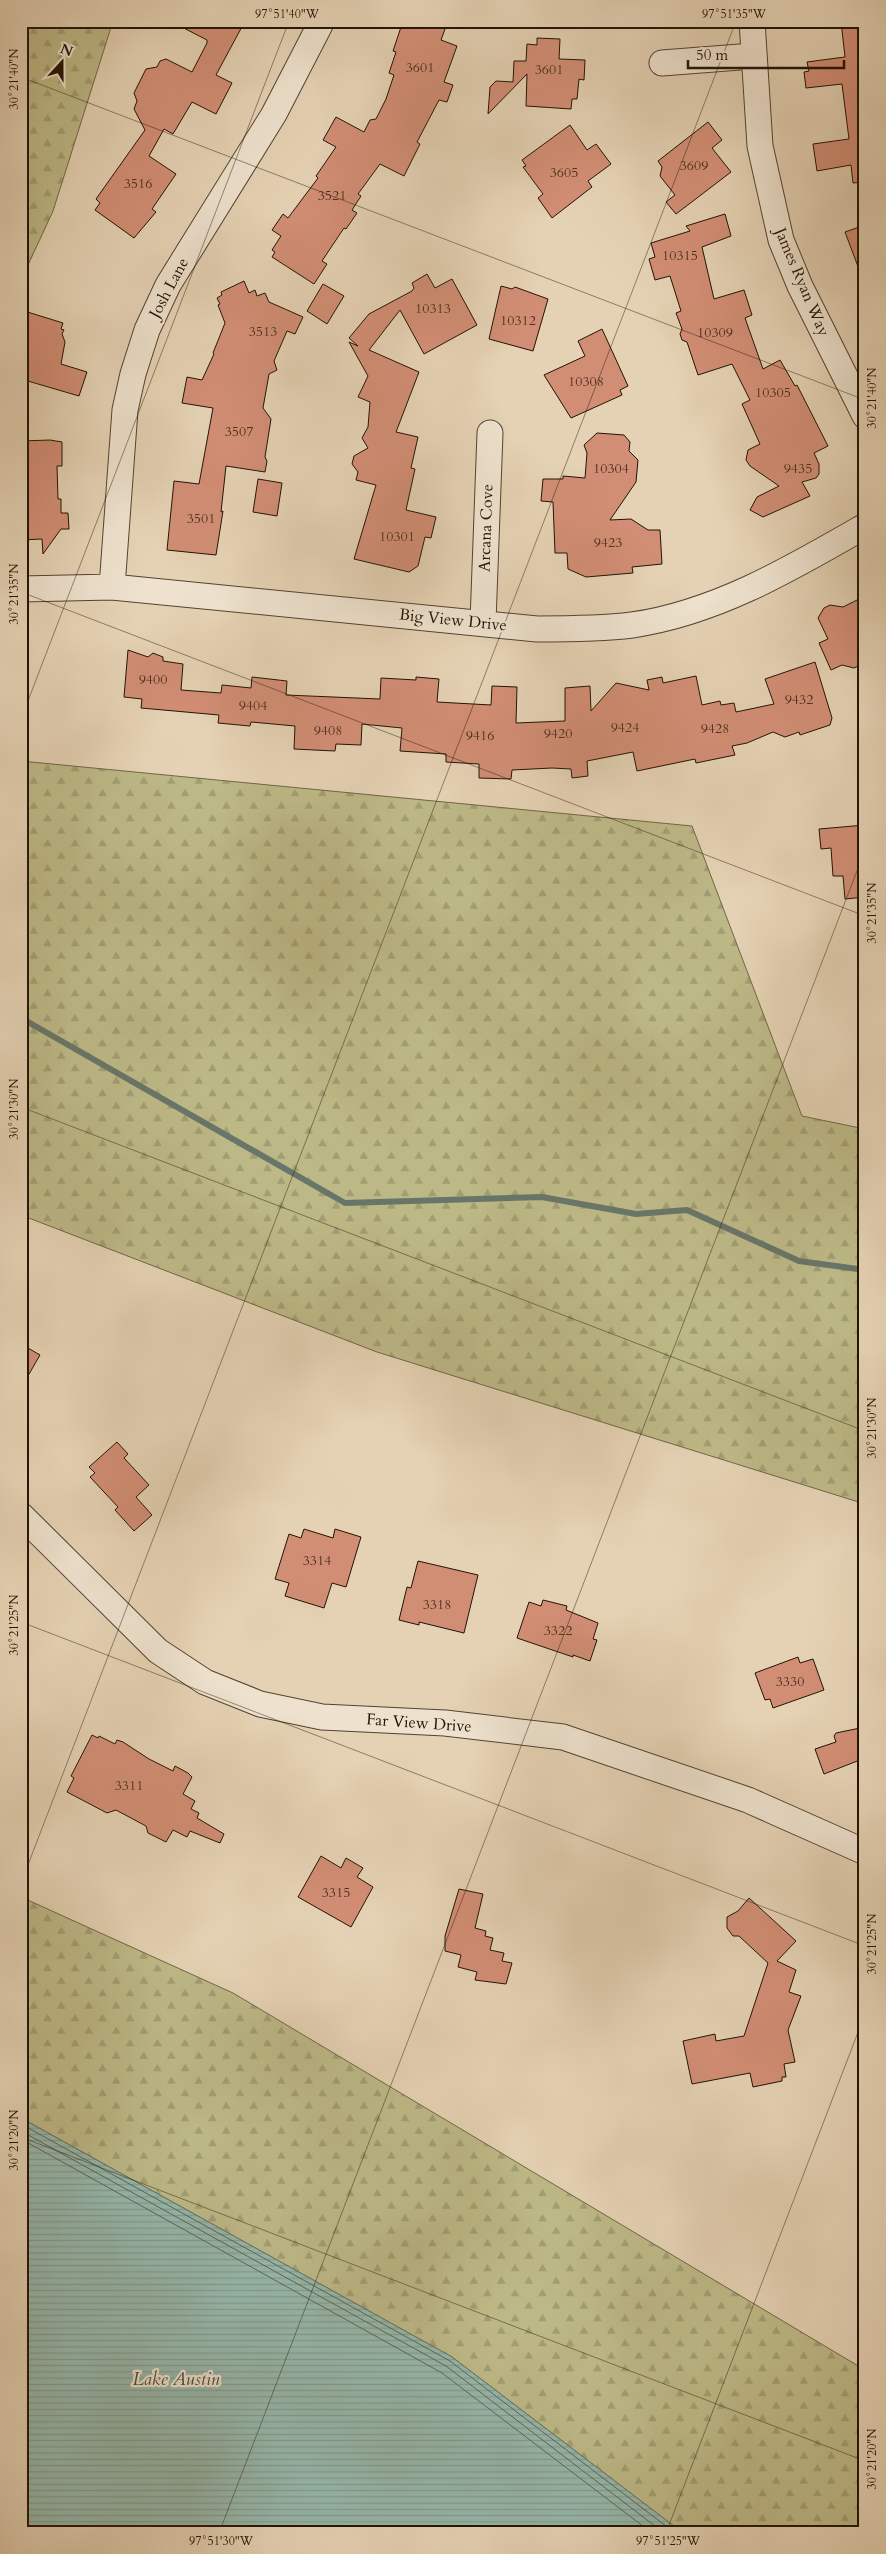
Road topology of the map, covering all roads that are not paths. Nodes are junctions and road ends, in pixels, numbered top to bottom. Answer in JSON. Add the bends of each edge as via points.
{"nodes":[{"id":1,"x":322,"y":21,"type":"edge"},
{"id":2,"x":752,"y":21,"type":"edge"},
{"id":3,"x":753,"y":56,"type":"junction"},
{"id":4,"x":662,"y":63,"type":"dead end"},
{"id":5,"x":865,"y":416,"type":"edge"},
{"id":6,"x":490,"y":433,"type":"dead end"},
{"id":7,"x":865,"y":526,"type":"edge"},
{"id":8,"x":112,"y":587,"type":"junction"},
{"id":9,"x":21,"y":589,"type":"edge"},
{"id":10,"x":482,"y":622,"type":"junction"},
{"id":11,"x":21,"y":1515,"type":"edge"},
{"id":12,"x":865,"y":1852,"type":"edge"}],
"edges":[{"from":1,"to":8,"type":"street","name":"Josh Lane","via":[[274,114],[168,285],[147,330],[125,410]]},
{"from":2,"to":3,"type":"street","name":"James Ryan Way"},
{"from":3,"to":4,"type":"street"},
{"from":3,"to":5,"type":"street","name":"James Ryan Way","via":[[760,146],[781,240],[800,286]]},
{"from":6,"to":10,"type":"street","name":"Arcana Cove"},
{"from":7,"to":10,"type":"street","name":"Big View Drive","via":[[756,585],[678,614],[633,624],[585,629],[537,629]]},
{"from":8,"to":9,"type":"street","name":"Big View Drive"},
{"from":8,"to":10,"type":"street","name":"Big View Drive"},
{"from":11,"to":12,"type":"street","name":"Far View Drive","via":[[158,1651],[205,1682],[260,1704],[322,1717],[445,1723],[564,1737],[748,1800]]}]}
